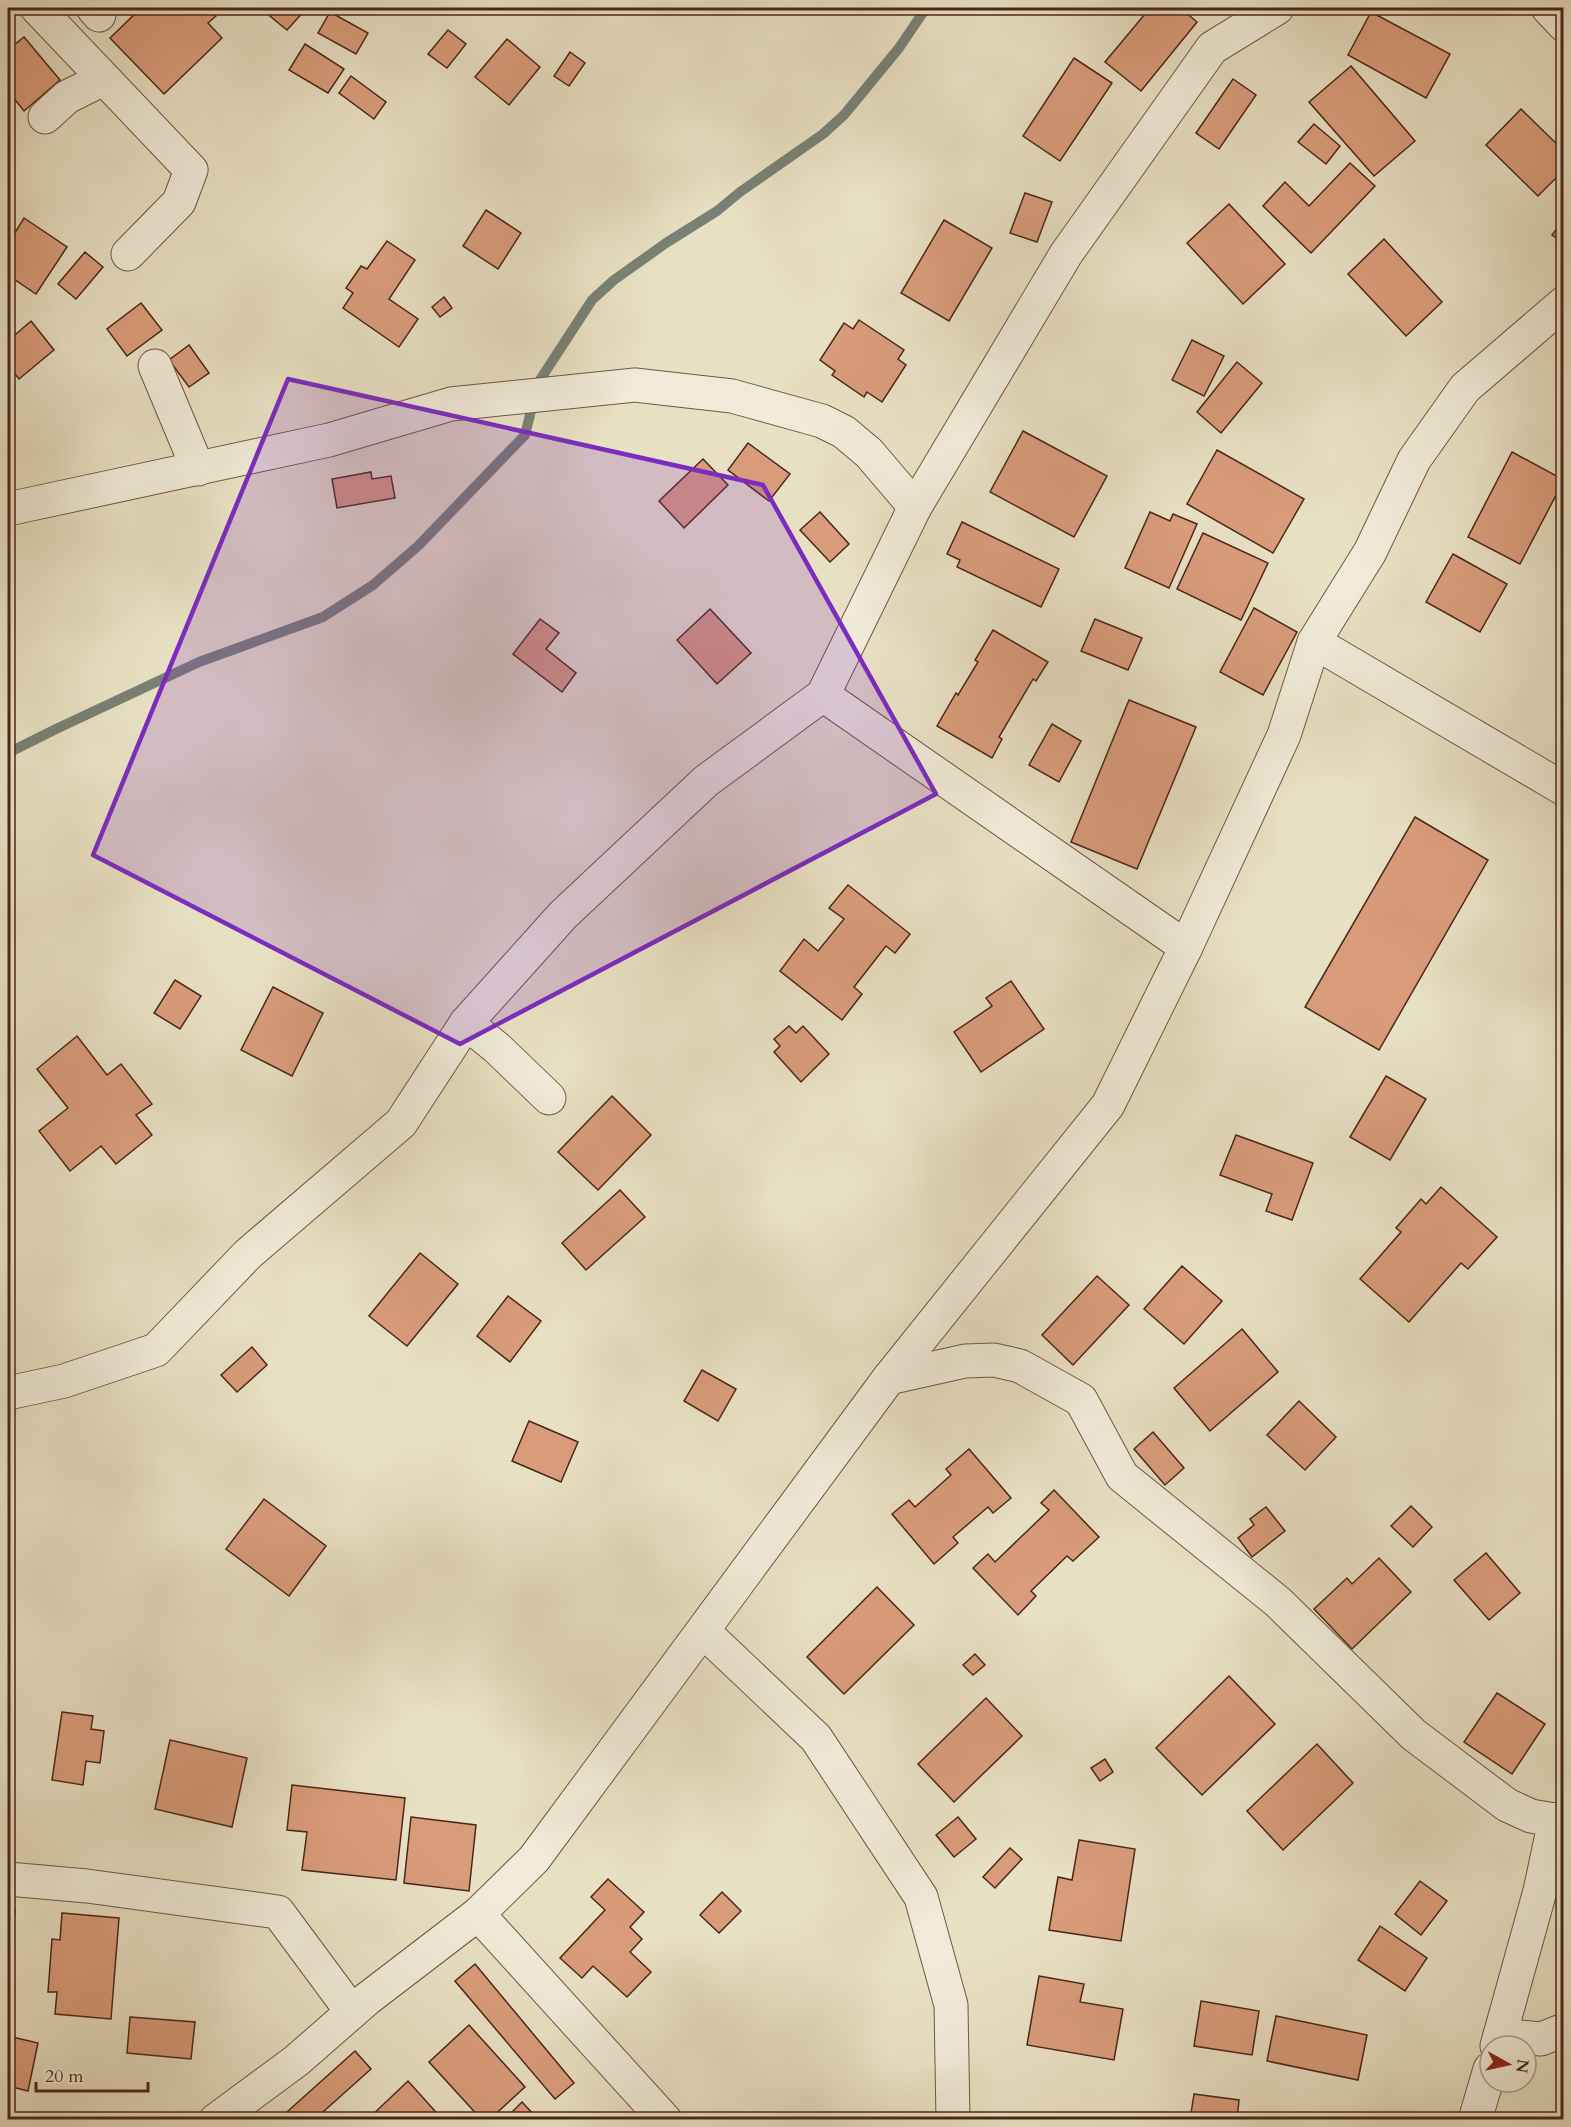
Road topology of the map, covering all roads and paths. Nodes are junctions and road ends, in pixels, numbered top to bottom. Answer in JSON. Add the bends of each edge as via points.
{"nodes":[{"id":1,"x":37,"y":8,"type":"edge"},
{"id":2,"x":1277,"y":8,"type":"edge"},
{"id":3,"x":1548,"y":8,"type":"edge"},
{"id":4,"x":1563,"y":25,"type":"edge"},
{"id":5,"x":103,"y":79,"type":"junction"},
{"id":6,"x":45,"y":117,"type":"dead end"},
{"id":7,"x":128,"y":254,"type":"dead end"},
{"id":8,"x":1563,"y":303,"type":"edge"},
{"id":9,"x":155,"y":366,"type":"dead end"},
{"id":10,"x":198,"y":469,"type":"junction"},
{"id":11,"x":915,"y":507,"type":"junction"},
{"id":12,"x":8,"y":509,"type":"edge"},
{"id":13,"x":1314,"y":642,"type":"junction"},
{"id":14,"x":823,"y":695,"type":"junction"},
{"id":15,"x":1563,"y":789,"type":"edge"},
{"id":16,"x":1186,"y":947,"type":"junction"},
{"id":17,"x":466,"y":1023,"type":"junction"},
{"id":18,"x":549,"y":1098,"type":"dead end"},
{"id":19,"x":889,"y":1378,"type":"junction"},
{"id":20,"x":8,"y":1393,"type":"edge"},
{"id":21,"x":703,"y":1630,"type":"junction"},
{"id":22,"x":1559,"y":1819,"type":"edge"},
{"id":23,"x":8,"y":1879,"type":"edge"},
{"id":24,"x":478,"y":1914,"type":"junction"},
{"id":25,"x":352,"y":2012,"type":"junction"},
{"id":26,"x":1563,"y":2030,"type":"edge"},
{"id":27,"x":1500,"y":2034,"type":"edge"},
{"id":28,"x":1538,"y":2039,"type":"edge"},
{"id":29,"x":1483,"y":2094,"type":"edge"},
{"id":30,"x":216,"y":2120,"type":"edge"},
{"id":31,"x":665,"y":2120,"type":"edge"},
{"id":32,"x":952,"y":2120,"type":"edge"},
{"id":33,"x":1475,"y":2120,"type":"edge"}],
"edges":[{"from":1,"to":5,"type":"street"},
{"from":2,"to":11,"type":"street","via":[[1212,48],[1066,254]]},
{"from":3,"to":4,"type":"street"},
{"from":5,"to":6,"type":"street","via":[[67,97]]},
{"from":5,"to":7,"type":"street","via":[[191,170],[179,202]]},
{"from":8,"to":13,"type":"street","via":[[1465,388],[1414,460],[1370,552]]},
{"from":9,"to":10,"type":"street"},
{"from":10,"to":11,"type":"street","via":[[329,440],[451,404],[635,385],[732,396],[822,421],[869,453]]},
{"from":10,"to":12,"type":"street"},
{"from":11,"to":14,"type":"street"},
{"from":13,"to":15,"type":"street"},
{"from":13,"to":16,"type":"street","via":[[1284,735]]},
{"from":14,"to":16,"type":"street"},
{"from":14,"to":17,"type":"street","via":[[706,781],[563,915]]},
{"from":16,"to":19,"type":"street","via":[[1108,1104]]},
{"from":17,"to":18,"type":"street"},
{"from":17,"to":20,"type":"street","via":[[401,1123],[248,1254],[156,1350],[64,1381]]},
{"from":19,"to":21,"type":"street"},
{"from":19,"to":22,"type":"street","via":[[965,1361],[994,1360],[1020,1366],[1081,1400],[1122,1476],[1278,1602],[1414,1735],[1507,1805],[1532,1816]]},
{"from":21,"to":24,"type":"street","via":[[534,1859]]},
{"from":21,"to":32,"type":"street","via":[[816,1738],[921,1898],[951,2005]]},
{"from":22,"to":27,"type":"street"},
{"from":23,"to":25,"type":"street","via":[[278,1912]]},
{"from":24,"to":25,"type":"street"},
{"from":24,"to":31,"type":"street"},
{"from":25,"to":30,"type":"street","via":[[296,2061]]},
{"from":26,"to":28,"type":"street"},
{"from":29,"to":33,"type":"street"}]}
